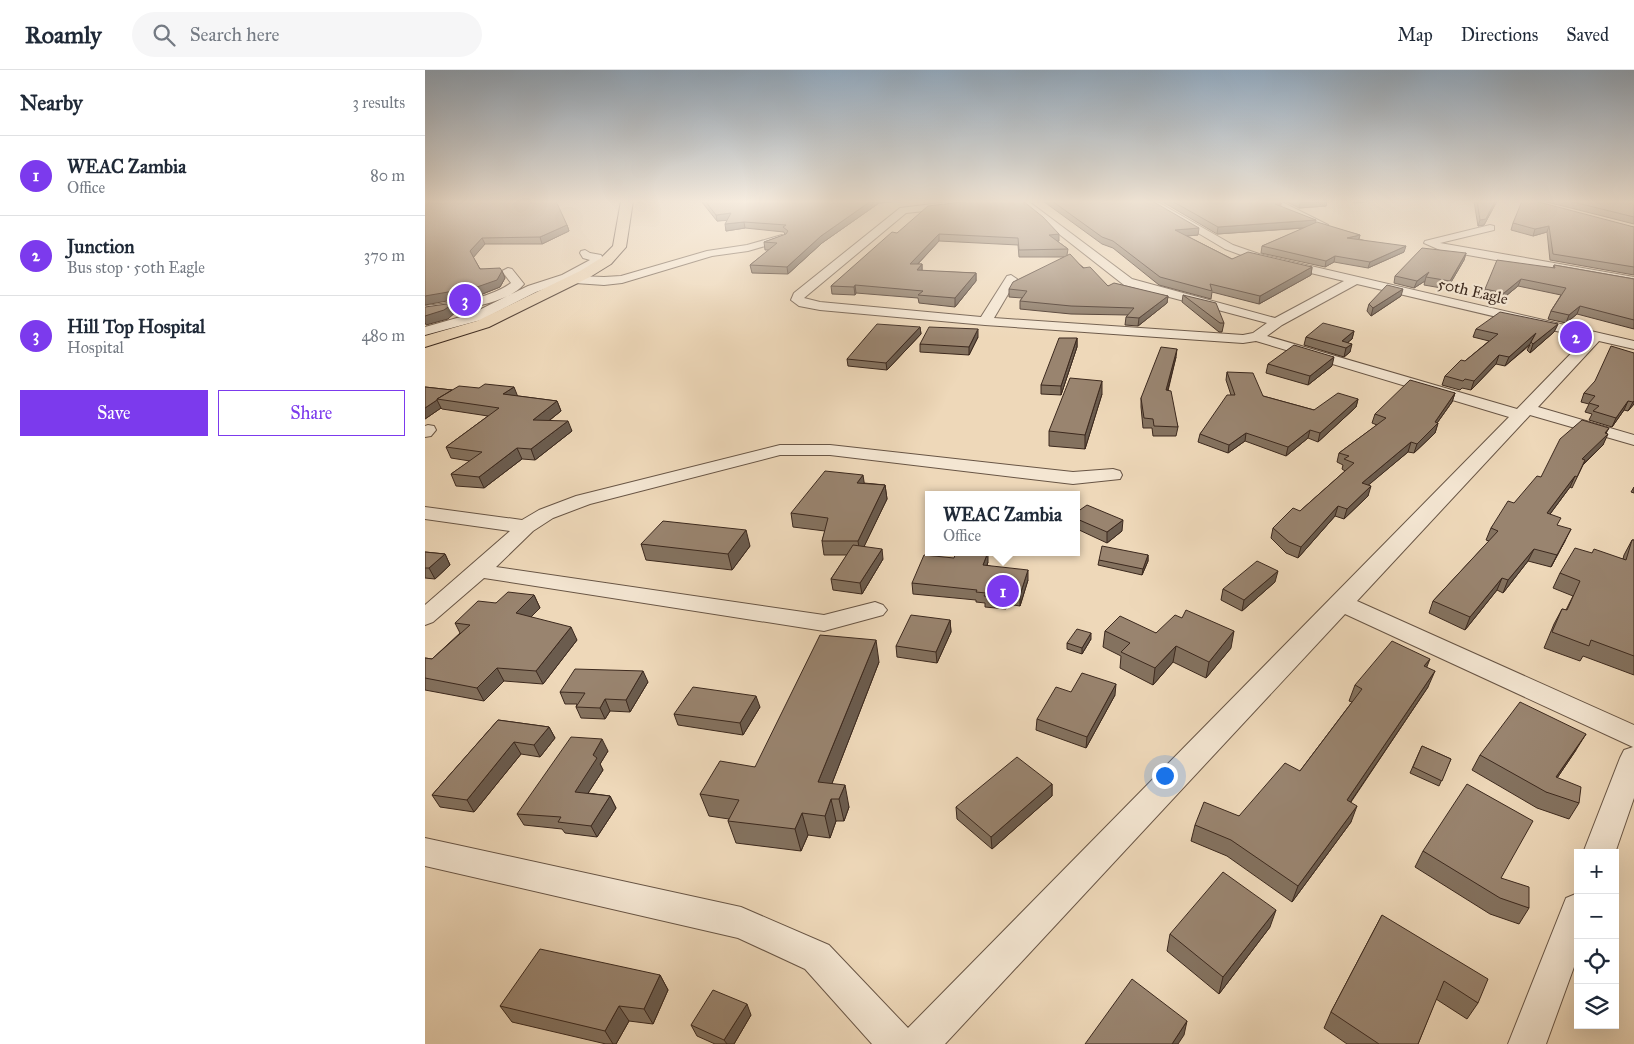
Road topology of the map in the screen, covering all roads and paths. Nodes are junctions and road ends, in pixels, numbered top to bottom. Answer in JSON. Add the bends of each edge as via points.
{"nodes":[{"id":1,"x":619,"y":246,"type":"edge"},
{"id":2,"x":752,"y":246,"type":"edge"},
{"id":3,"x":858,"y":246,"type":"edge"},
{"id":4,"x":1080,"y":246,"type":"edge"},
{"id":5,"x":1229,"y":246,"type":"edge"},
{"id":6,"x":1438,"y":246,"type":"edge"},
{"id":7,"x":585,"y":253,"type":"dead end"},
{"id":8,"x":509,"y":271,"type":"dead end"},
{"id":9,"x":575,"y":279,"type":"junction"},
{"id":10,"x":1011,"y":279,"type":"dead end"},
{"id":11,"x":1355,"y":280,"type":"junction"},
{"id":12,"x":1634,"y":281,"type":"edge"},
{"id":13,"x":425,"y":310,"type":"edge"},
{"id":14,"x":985,"y":321,"type":"junction"},
{"id":15,"x":1277,"y":322,"type":"junction"},
{"id":16,"x":425,"y":331,"type":"edge"},
{"id":17,"x":1597,"y":336,"type":"junction"},
{"id":18,"x":1257,"y":337,"type":"junction"},
{"id":19,"x":425,"y":342,"type":"edge"},
{"id":20,"x":1634,"y":345,"type":"edge"},
{"id":21,"x":1525,"y":412,"type":"junction"},
{"id":22,"x":1634,"y":440,"type":"edge"},
{"id":23,"x":1113,"y":475,"type":"dead end"},
{"id":24,"x":425,"y":513,"type":"edge"},
{"id":25,"x":526,"y":527,"type":"junction"},
{"id":26,"x":479,"y":571,"type":"junction"},
{"id":27,"x":1342,"y":604,"type":"junction"},
{"id":28,"x":875,"y":610,"type":"dead end"},
{"id":29,"x":425,"y":617,"type":"edge"},
{"id":30,"x":1634,"y":736,"type":"edge"},
{"id":31,"x":1634,"y":758,"type":"edge"},
{"id":32,"x":1600,"y":849,"type":"edge"},
{"id":33,"x":425,"y":852,"type":"edge"},
{"id":34,"x":1574,"y":920,"type":"edge"},
{"id":35,"x":897,"y":1044,"type":"edge"},
{"id":36,"x":919,"y":1044,"type":"edge"},
{"id":37,"x":1527,"y":1044,"type":"edge"}],
"edges":[{"from":1,"to":9,"type":"main road","via":[[606,261]]},
{"from":2,"to":9,"type":"street","via":[[711,253],[622,279]]},
{"from":3,"to":14,"type":"street","via":[[797,300],[820,306]]},
{"from":4,"to":15,"type":"street","via":[[1128,282]]},
{"from":5,"to":11,"type":"street","name":"50th Eagle","via":[[1256,257]]},
{"from":6,"to":12,"type":"street"},
{"from":7,"to":16,"type":"street","via":[[597,257],[597,260],[476,317]]},
{"from":8,"to":13,"type":"street","via":[[518,284],[512,290]]},
{"from":9,"to":19,"type":"main road","via":[[483,324]]},
{"from":10,"to":14,"type":"street"},
{"from":11,"to":15,"type":"street"},
{"from":11,"to":17,"type":"street","name":"50th Eagle"},
{"from":14,"to":18,"type":"street","via":[[1213,338]]},
{"from":15,"to":18,"type":"street"},
{"from":17,"to":20,"type":"street","name":"50th Eagle"},
{"from":17,"to":21,"type":"street"},
{"from":18,"to":21,"type":"street"},
{"from":21,"to":22,"type":"street"},
{"from":21,"to":27,"type":"street"},
{"from":23,"to":25,"type":"street","via":[[1073,478],[831,450],[780,450],[577,502],[546,514]]},
{"from":24,"to":25,"type":"street"},
{"from":25,"to":26,"type":"street"},
{"from":26,"to":28,"type":"street","via":[[824,623]]},
{"from":26,"to":29,"type":"street"},
{"from":27,"to":30,"type":"street"},
{"from":27,"to":36,"type":"street"},
{"from":31,"to":32,"type":"street"},
{"from":33,"to":35,"type":"street","via":[[741,923],[817,957]]},
{"from":34,"to":37,"type":"street"}]}
